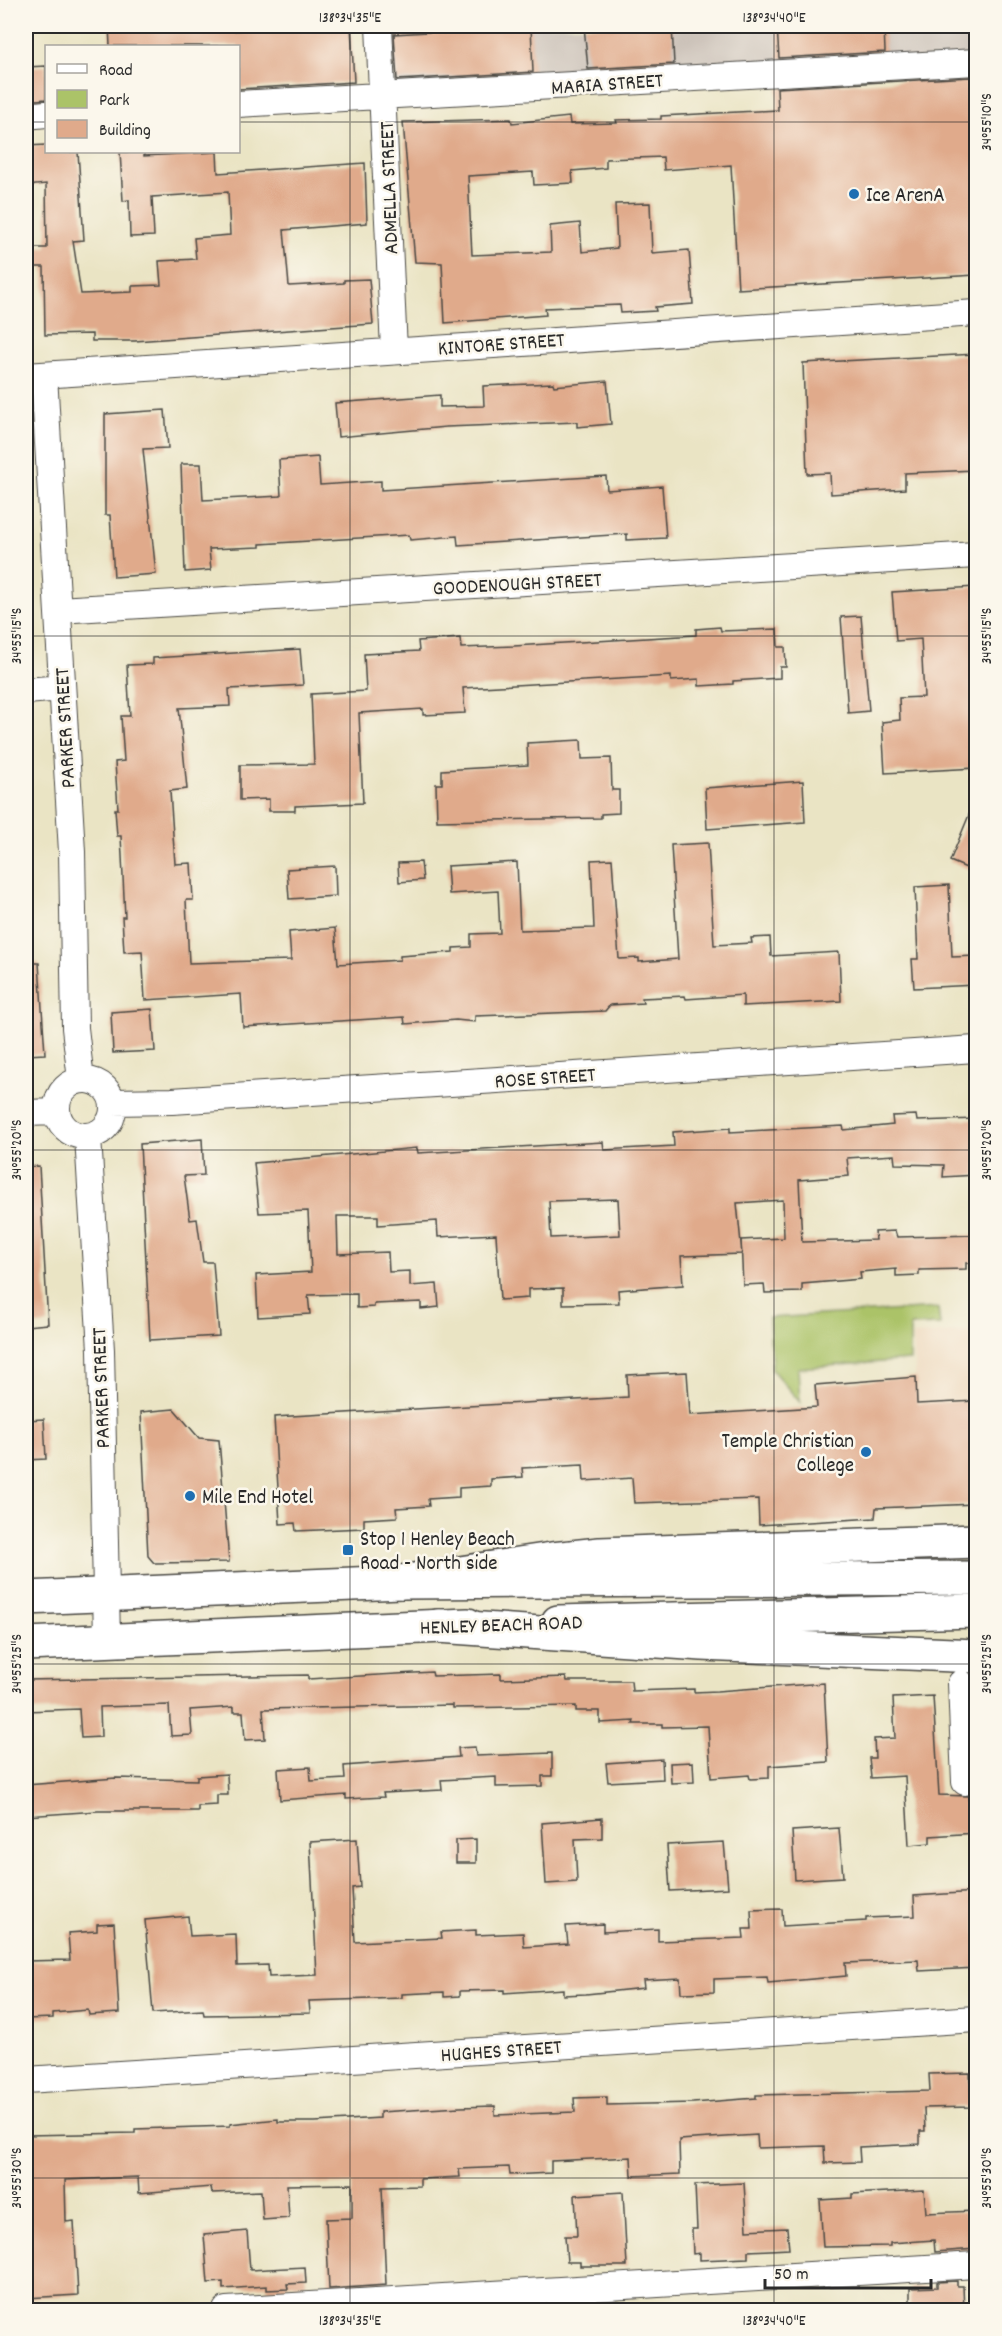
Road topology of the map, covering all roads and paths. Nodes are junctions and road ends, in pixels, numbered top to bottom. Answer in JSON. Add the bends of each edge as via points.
{"nodes":[{"id":1,"x":379,"y":26,"type":"edge"},
{"id":2,"x":976,"y":62,"type":"edge"},
{"id":3,"x":384,"y":97,"type":"junction"},
{"id":4,"x":240,"y":104,"type":"edge"},
{"id":5,"x":45,"y":114,"type":"edge"},
{"id":6,"x":26,"y":116,"type":"edge"},
{"id":7,"x":976,"y":313,"type":"edge"},
{"id":8,"x":394,"y":350,"type":"junction"},
{"id":9,"x":32,"y":372,"type":"edge"},
{"id":10,"x":976,"y":555,"type":"edge"},
{"id":11,"x":58,"y":610,"type":"junction"},
{"id":12,"x":62,"y":688,"type":"junction"},
{"id":13,"x":26,"y":691,"type":"edge"},
{"id":14,"x":976,"y":1049,"type":"edge"},
{"id":15,"x":81,"y":1080,"type":"junction"},
{"id":16,"x":113,"y":1102,"type":"junction"},
{"id":17,"x":56,"y":1112,"type":"junction"},
{"id":18,"x":26,"y":1113,"type":"edge"},
{"id":19,"x":88,"y":1137,"type":"junction"},
{"id":20,"x":976,"y":1541,"type":"edge"},
{"id":21,"x":976,"y":1578,"type":"edge"},
{"id":22,"x":401,"y":1582,"type":"junction"},
{"id":23,"x":105,"y":1594,"type":"junction"},
{"id":24,"x":26,"y":1598,"type":"edge"},
{"id":25,"x":976,"y":1611,"type":"edge"},
{"id":26,"x":438,"y":1626,"type":"junction"},
{"id":27,"x":107,"y":1640,"type":"junction"},
{"id":28,"x":26,"y":1644,"type":"edge"},
{"id":29,"x":969,"y":1669,"type":"edge"},
{"id":30,"x":965,"y":1782,"type":"dead end"},
{"id":31,"x":976,"y":2019,"type":"edge"},
{"id":32,"x":26,"y":2080,"type":"edge"},
{"id":33,"x":976,"y":2265,"type":"edge"},
{"id":34,"x":226,"y":2310,"type":"edge"}],
"edges":[{"from":1,"to":3,"type":"street","name":"ADMELLA STREET"},
{"from":2,"to":3,"type":"street","name":"MARIA STREET"},
{"from":3,"to":4,"type":"street","name":"MARIA STREET"},
{"from":3,"to":8,"type":"street","name":"ADMELLA STREET"},
{"from":5,"to":6,"type":"street"},
{"from":7,"to":8,"type":"street","name":"KINTORE STREET"},
{"from":8,"to":9,"type":"street","name":"KINTORE STREET"},
{"from":9,"to":11,"type":"street","name":"PARKER STREET"},
{"from":10,"to":11,"type":"street","name":"GOODENOUGH STREET"},
{"from":11,"to":12,"type":"street","name":"PARKER STREET"},
{"from":12,"to":13,"type":"street"},
{"from":12,"to":15,"type":"street","name":"PARKER STREET","via":[[72,852],[75,1028]]},
{"from":14,"to":16,"type":"street","name":"ROSE STREET"},
{"from":15,"to":16,"type":"street","via":[[99,1083]]},
{"from":15,"to":17,"type":"street","via":[[63,1089]]},
{"from":16,"to":19,"type":"street","via":[[109,1124],[102,1132]]},
{"from":17,"to":18,"type":"street"},
{"from":17,"to":19,"type":"street","via":[[64,1128]]},
{"from":19,"to":23,"type":"street","name":"PARKER STREET","via":[[100,1350]]},
{"from":20,"to":22,"type":"main road","via":[[600,1554]]},
{"from":21,"to":22,"type":"main road","name":"HENLEY BEACH ROAD"},
{"from":22,"to":23,"type":"main road","name":"HENLEY BEACH ROAD"},
{"from":23,"to":24,"type":"main road","name":"HENLEY BEACH ROAD"},
{"from":23,"to":27,"type":"street","name":"PARKER STREET"},
{"from":25,"to":26,"type":"main road","name":"HENLEY BEACH ROAD"},
{"from":26,"to":27,"type":"main road","name":"HENLEY BEACH ROAD"},
{"from":26,"to":29,"type":"main road","via":[[702,1644]]},
{"from":27,"to":28,"type":"main road","name":"HENLEY BEACH ROAD"},
{"from":29,"to":30,"type":"street"},
{"from":31,"to":32,"type":"street","name":"HUGHES STREET"},
{"from":33,"to":34,"type":"street"}]}
